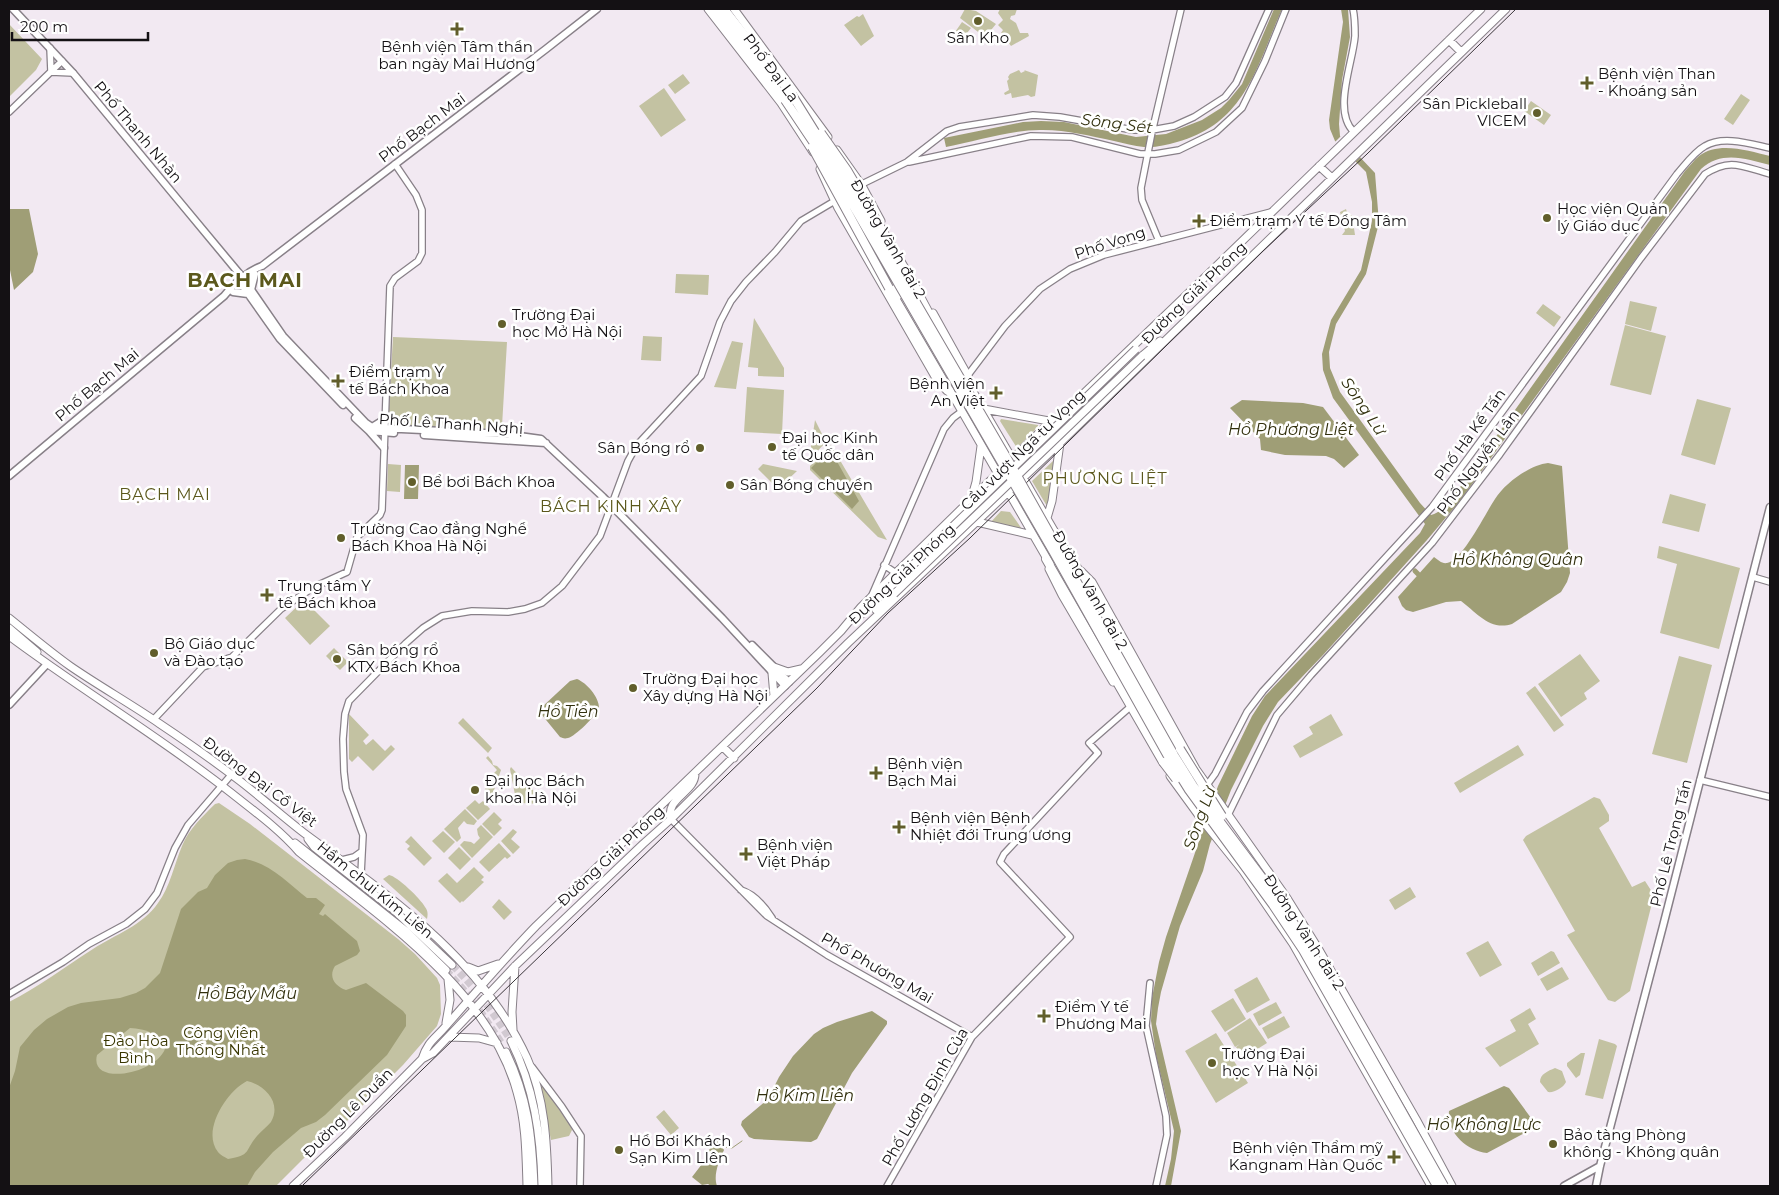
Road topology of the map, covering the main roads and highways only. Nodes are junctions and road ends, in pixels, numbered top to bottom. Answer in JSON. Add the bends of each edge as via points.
{"nodes":[{"id":1,"x":13,"y":9,"type":"edge"},
{"id":2,"x":597,"y":9,"type":"edge"},
{"id":3,"x":708,"y":9,"type":"edge"},
{"id":4,"x":716,"y":9,"type":"edge"},
{"id":5,"x":724,"y":9,"type":"edge"},
{"id":6,"x":734,"y":9,"type":"edge"},
{"id":7,"x":1481,"y":9,"type":"edge"},
{"id":8,"x":1506,"y":9,"type":"edge"},
{"id":9,"x":1449,"y":40,"type":"junction"},
{"id":10,"x":1461,"y":52,"type":"junction"},
{"id":11,"x":789,"y":98,"type":"junction"},
{"id":12,"x":823,"y":130,"type":"junction"},
{"id":13,"x":809,"y":146,"type":"junction"},
{"id":14,"x":1320,"y":166,"type":"junction"},
{"id":15,"x":1332,"y":178,"type":"junction"},
{"id":16,"x":875,"y":227,"type":"junction"},
{"id":17,"x":862,"y":234,"type":"junction"},
{"id":18,"x":885,"y":244,"type":"junction"},
{"id":19,"x":895,"y":247,"type":"junction"},
{"id":20,"x":874,"y":255,"type":"junction"},
{"id":21,"x":870,"y":264,"type":"junction"},
{"id":22,"x":262,"y":266,"type":"junction"},
{"id":23,"x":255,"y":274,"type":"junction"},
{"id":24,"x":242,"y":280,"type":"junction"},
{"id":25,"x":233,"y":292,"type":"junction"},
{"id":26,"x":250,"y":292,"type":"junction"},
{"id":27,"x":224,"y":296,"type":"junction"},
{"id":28,"x":1159,"y":321,"type":"junction"},
{"id":29,"x":1180,"y":326,"type":"junction"},
{"id":30,"x":970,"y":386,"type":"junction"},
{"id":31,"x":951,"y":394,"type":"junction"},
{"id":32,"x":984,"y":409,"type":"junction"},
{"id":33,"x":385,"y":418,"type":"road end"},
{"id":34,"x":1053,"y":421,"type":"junction"},
{"id":35,"x":371,"y":429,"type":"junction"},
{"id":36,"x":1062,"y":441,"type":"junction"},
{"id":37,"x":981,"y":446,"type":"junction"},
{"id":38,"x":384,"y":448,"type":"road end"},
{"id":39,"x":1012,"y":459,"type":"junction"},
{"id":40,"x":998,"y":474,"type":"junction"},
{"id":41,"x":9,"y":476,"type":"edge"},
{"id":42,"x":1023,"y":478,"type":"junction"},
{"id":43,"x":1008,"y":492,"type":"junction"},
{"id":44,"x":1034,"y":495,"type":"junction"},
{"id":45,"x":974,"y":497,"type":"junction"},
{"id":46,"x":1770,"y":507,"type":"edge"},
{"id":47,"x":990,"y":509,"type":"junction"},
{"id":48,"x":1018,"y":509,"type":"junction"},
{"id":49,"x":1047,"y":518,"type":"junction"},
{"id":50,"x":977,"y":522,"type":"junction"},
{"id":51,"x":1032,"y":535,"type":"junction"},
{"id":52,"x":1046,"y":559,"type":"junction"},
{"id":53,"x":1076,"y":566,"type":"junction"},
{"id":54,"x":891,"y":591,"type":"junction"},
{"id":55,"x":9,"y":618,"type":"edge"},
{"id":56,"x":9,"y":627,"type":"edge"},
{"id":57,"x":841,"y":632,"type":"junction"},
{"id":58,"x":9,"y":636,"type":"edge"},
{"id":59,"x":848,"y":643,"type":"junction"},
{"id":60,"x":42,"y":646,"type":"junction"},
{"id":61,"x":50,"y":667,"type":"junction"},
{"id":62,"x":804,"y":668,"type":"junction"},
{"id":63,"x":773,"y":670,"type":"junction"},
{"id":64,"x":97,"y":683,"type":"junction"},
{"id":65,"x":787,"y":684,"type":"junction"},
{"id":66,"x":90,"y":694,"type":"junction"},
{"id":67,"x":774,"y":696,"type":"junction"},
{"id":68,"x":9,"y":705,"type":"edge"},
{"id":69,"x":1156,"y":715,"type":"junction"},
{"id":70,"x":1143,"y":723,"type":"junction"},
{"id":71,"x":723,"y":747,"type":"junction"},
{"id":72,"x":734,"y":758,"type":"junction"},
{"id":73,"x":1196,"y":769,"type":"junction"},
{"id":74,"x":695,"y":773,"type":"junction"},
{"id":75,"x":1179,"y":786,"type":"junction"},
{"id":76,"x":671,"y":819,"type":"junction"},
{"id":77,"x":302,"y":832,"type":"junction"},
{"id":78,"x":285,"y":835,"type":"junction"},
{"id":79,"x":1237,"y":851,"type":"junction"},
{"id":80,"x":1286,"y":898,"type":"junction"},
{"id":81,"x":1268,"y":906,"type":"junction"},
{"id":82,"x":500,"y":962,"type":"junction"},
{"id":83,"x":456,"y":963,"type":"junction"},
{"id":84,"x":516,"y":966,"type":"junction"},
{"id":85,"x":446,"y":970,"type":"tunnel mouth"},
{"id":86,"x":448,"y":979,"type":"junction"},
{"id":87,"x":482,"y":985,"type":"junction"},
{"id":88,"x":489,"y":995,"type":"junction"},
{"id":89,"x":468,"y":1000,"type":"junction"},
{"id":90,"x":475,"y":1010,"type":"junction"},
{"id":91,"x":445,"y":1028,"type":"junction"},
{"id":92,"x":513,"y":1030,"type":"junction"},
{"id":93,"x":449,"y":1037,"type":"junction"},
{"id":94,"x":511,"y":1041,"type":"tunnel mouth"},
{"id":95,"x":500,"y":1044,"type":"junction"},
{"id":96,"x":1377,"y":1048,"type":"junction"},
{"id":97,"x":422,"y":1059,"type":"junction"},
{"id":98,"x":1359,"y":1059,"type":"junction"},
{"id":99,"x":1600,"y":1166,"type":"junction"},
{"id":100,"x":293,"y":1186,"type":"edge"},
{"id":101,"x":528,"y":1186,"type":"edge"},
{"id":102,"x":534,"y":1186,"type":"edge"},
{"id":103,"x":542,"y":1186,"type":"edge"},
{"id":104,"x":548,"y":1186,"type":"edge"},
{"id":105,"x":1431,"y":1186,"type":"edge"},
{"id":106,"x":1436,"y":1186,"type":"edge"},
{"id":107,"x":1444,"y":1186,"type":"edge"},
{"id":108,"x":1452,"y":1186,"type":"edge"},
{"id":109,"x":1564,"y":1186,"type":"edge"},
{"id":110,"x":1596,"y":1186,"type":"edge"}],
"edges":[{"from":1,"to":24,"type":"main road","name":"Phố Thanh Nhàn","via":[[62,61]]},
{"from":2,"to":22,"type":"main road","name":"Phố Bạch Mai"},
{"from":3,"to":13,"type":"main road","name":"Phố Đại La","via":[[781,103]]},
{"from":4,"to":11,"type":"highway","name":"Đường Vành đai 2"},
{"from":5,"to":11,"type":"highway","name":"Đường Vành đai 2"},
{"from":6,"to":12,"type":"main road","name":"Phố Đại La"},
{"from":7,"to":9,"type":"main road"},
{"from":8,"to":10,"type":"main road"},
{"from":9,"to":10,"type":"main road"},
{"from":9,"to":14,"type":"main road","name":"Đường Giải Phóng"},
{"from":10,"to":15,"type":"main road","name":"Đường Giải Phóng"},
{"from":11,"to":30,"type":"highway","bridge":true,"via":[[838,155]]},
{"from":11,"to":31,"type":"highway","bridge":true,"via":[[889,288]]},
{"from":11,"to":79,"type":"highway","name":"Đường Vành đai 2","bridge":true,"via":[[836,164],[1174,755]]},
{"from":12,"to":16,"type":"main road","name":"Phố Đại La","via":[[838,164]]},
{"from":12,"to":19,"type":"main road","name":"Phố Đại La","via":[[862,184]]},
{"from":13,"to":17,"type":"main road","name":"Phố Đại La","via":[[826,169]]},
{"from":13,"to":21,"type":"main road","name":"Phố Đại La"},
{"from":14,"to":15,"type":"main road"},
{"from":14,"to":28,"type":"main road","name":"Đường Giải Phóng"},
{"from":15,"to":29,"type":"main road","name":"Đường Giải Phóng"},
{"from":16,"to":17,"type":"main road"},
{"from":16,"to":18,"type":"main road","name":"Phố Đại La"},
{"from":17,"to":20,"type":"main road","name":"Phố Đại La"},
{"from":18,"to":19,"type":"main road"},
{"from":18,"to":30,"type":"main road","name":"Phố Đại La","via":[[949,358]]},
{"from":19,"to":30,"type":"main road","name":"Phố Đại La","via":[[968,375]]},
{"from":20,"to":21,"type":"main road"},
{"from":20,"to":31,"type":"main road","name":"Phố Đại La"},
{"from":21,"to":31,"type":"main road","name":"Phố Đại La","via":[[937,380]]},
{"from":22,"to":23,"type":"main road","name":"Phố Bạch Mai"},
{"from":22,"to":24,"type":"main road","name":"Phố Bạch Mai"},
{"from":23,"to":24,"type":"main road","name":"Phố Bạch Mai"},
{"from":23,"to":26,"type":"main road"},
{"from":24,"to":25,"type":"main road","name":"Phố Bạch Mai"},
{"from":24,"to":26,"type":"main road","name":"Phố Lê Thanh Nghị"},
{"from":24,"to":27,"type":"main road","name":"Phố Bạch Mai"},
{"from":25,"to":26,"type":"main road"},
{"from":25,"to":27,"type":"main road","name":"Phố Bạch Mai"},
{"from":26,"to":35,"type":"main road","name":"Phố Lê Thanh Nghị","via":[[280,339]]},
{"from":27,"to":41,"type":"main road","name":"Phố Bạch Mai"},
{"from":28,"to":34,"type":"main road","name":"Đường Giải Phóng"},
{"from":28,"to":54,"type":"main road","name":"Cầu vượt Ngã tư Vọng","bridge":true,"via":[[1136,349]]},
{"from":29,"to":36,"type":"main road","name":"Đường Giải Phóng"},
{"from":29,"to":54,"type":"main road","name":"Cầu vượt Ngã tư Vọng","bridge":true,"via":[[1151,347]]},
{"from":30,"to":32,"type":"main road"},
{"from":31,"to":37,"type":"main road","name":"Phố Đại La"},
{"from":32,"to":34,"type":"main road"},
{"from":32,"to":39,"type":"main road"},
{"from":33,"to":35,"type":"main road"},
{"from":34,"to":36,"type":"main road"},
{"from":34,"to":39,"type":"main road","name":"Đường Giải Phóng"},
{"from":35,"to":38,"type":"main road"},
{"from":35,"to":63,"type":"main road","name":"Phố Lê Thanh Nghị","via":[[546,443],[730,623]]},
{"from":36,"to":42,"type":"main road","name":"Đường Giải Phóng"},
{"from":36,"to":49,"type":"main road"},
{"from":37,"to":40,"type":"main road","name":"Phố Đại La"},
{"from":37,"to":45,"type":"main road"},
{"from":39,"to":40,"type":"main road","name":"Đường Giải Phóng"},
{"from":39,"to":42,"type":"main road"},
{"from":40,"to":43,"type":"main road","name":"Phố Đại La"},
{"from":40,"to":45,"type":"main road","name":"Đường Giải Phóng"},
{"from":42,"to":43,"type":"main road","name":"Đường Giải Phóng"},
{"from":42,"to":44,"type":"main road"},
{"from":43,"to":47,"type":"main road","name":"Đường Giải Phóng"},
{"from":43,"to":48,"type":"main road","name":"Phố Đại La"},
{"from":44,"to":48,"type":"main road"},
{"from":44,"to":49,"type":"main road"},
{"from":45,"to":47,"type":"main road","via":[[986,497]]},
{"from":45,"to":57,"type":"main road","name":"Đường Giải Phóng","via":[[870,598]]},
{"from":46,"to":99,"type":"main road","name":"Phố Lê Trọng Tấn"},
{"from":47,"to":50,"type":"main road","name":"Đường Giải Phóng"},
{"from":48,"to":51,"type":"main road","name":"Phố Đại La"},
{"from":49,"to":53,"type":"main road"},
{"from":50,"to":51,"type":"main road"},
{"from":50,"to":59,"type":"main road","name":"Đường Giải Phóng"},
{"from":51,"to":52,"type":"main road","name":"Phố Đại La"},
{"from":52,"to":70,"type":"main road"},
{"from":52,"to":75,"type":"main road","via":[[1062,595],[1164,767]]},
{"from":52,"to":79,"type":"highway","bridge":true,"via":[[1163,762],[1212,828]]},
{"from":53,"to":69,"type":"main road","via":[[1081,582]]},
{"from":53,"to":73,"type":"main road","via":[[1092,582]]},
{"from":53,"to":79,"type":"highway","bridge":true},
{"from":54,"to":57,"type":"main road","name":"Cầu vượt Ngã tư Vọng"},
{"from":54,"to":59,"type":"main road","name":"Cầu vượt Ngã tư Vọng"},
{"from":55,"to":60,"type":"main road","name":"Đường Đại Cồ Việt"},
{"from":56,"to":60,"type":"main road"},
{"from":56,"to":61,"type":"main road","via":[[46,658]]},
{"from":57,"to":62,"type":"main road","name":"Đường Giải Phóng"},
{"from":58,"to":61,"type":"main road","name":"Đường Đại Cồ Việt"},
{"from":59,"to":72,"type":"main road","name":"Đường Giải Phóng"},
{"from":60,"to":64,"type":"main road","name":"Đường Đại Cồ Việt"},
{"from":61,"to":66,"type":"main road","name":"Đường Đại Cồ Việt"},
{"from":61,"to":68,"type":"main road"},
{"from":62,"to":63,"type":"main road","via":[[791,672]]},
{"from":62,"to":65,"type":"main road","name":"Đường Giải Phóng"},
{"from":63,"to":65,"type":"main road","name":"Phố Lê Thanh Nghị"},
{"from":63,"to":67,"type":"main road"},
{"from":64,"to":66,"type":"main road"},
{"from":64,"to":77,"type":"main road","name":"Đường Đại Cồ Việt","via":[[154,719]]},
{"from":65,"to":67,"type":"main road","name":"Đường Giải Phóng"},
{"from":66,"to":78,"type":"main road","name":"Đường Đại Cồ Việt","via":[[154,735]]},
{"from":67,"to":71,"type":"main road","name":"Đường Giải Phóng"},
{"from":69,"to":70,"type":"main road"},
{"from":69,"to":73,"type":"main road","via":[[1177,750]]},
{"from":70,"to":75,"type":"main road"},
{"from":71,"to":72,"type":"main road"},
{"from":71,"to":74,"type":"main road","name":"Đường Giải Phóng"},
{"from":72,"to":76,"type":"main road","name":"Đường Giải Phóng"},
{"from":73,"to":80,"type":"main road"},
{"from":74,"to":76,"type":"main road","via":[[690,786],[672,806]]},
{"from":74,"to":82,"type":"main road","name":"Đường Giải Phóng"},
{"from":75,"to":81,"type":"main road"},
{"from":76,"to":84,"type":"main road","name":"Đường Giải Phóng"},
{"from":77,"to":83,"type":"main road","name":"Hầm chui Kim Liên","via":[[314,846]]},
{"from":77,"to":83,"type":"main road","name":"Đường Đại Cồ Việt","via":[[361,874],[424,926]]},
{"from":78,"to":85,"type":"main road","name":"Hầm chui Kim Liên","via":[[406,931]]},
{"from":78,"to":86,"type":"main road","name":"Đường Đại Cồ Việt","via":[[299,852],[419,950]]},
{"from":79,"to":106,"type":"highway","name":"Đường Vành đai 2","bridge":true,"via":[[1303,950]]},
{"from":79,"to":107,"type":"highway","name":"Đường Vành đai 2","bridge":true,"via":[[1278,900],[1309,947]]},
{"from":80,"to":81,"type":"main road"},
{"from":80,"to":96,"type":"main road"},
{"from":81,"to":98,"type":"main road"},
{"from":82,"to":83,"type":"main road","via":[[478,970]]},
{"from":82,"to":87,"type":"main road","name":"Đường Giải Phóng"},
{"from":83,"to":87,"type":"main road","name":"Đường Đại Cồ Việt"},
{"from":84,"to":88,"type":"main road","name":"Đường Giải Phóng"},
{"from":84,"to":92,"type":"main road"},
{"from":86,"to":89,"type":"main road","name":"Đường Đại Cồ Việt"},
{"from":86,"to":91,"type":"main road","via":[[449,1013]]},
{"from":87,"to":88,"type":"main road","name":"Đường Đại Cồ Việt"},
{"from":87,"to":89,"type":"main road","name":"Đường Giải Phóng"},
{"from":88,"to":90,"type":"main road","name":"Đường Giải Phóng"},
{"from":88,"to":92,"type":"main road","name":"Đường Đại Cồ Việt"},
{"from":89,"to":90,"type":"main road","name":"Đường Đại Cồ Việt"},
{"from":89,"to":91,"type":"main road","name":"Đường Lê Duẩn"},
{"from":90,"to":93,"type":"main road","name":"Đường Lê Duẩn"},
{"from":90,"to":95,"type":"main road","name":"Đường Đại Cồ Việt"},
{"from":91,"to":97,"type":"main road","name":"Đường Lê Duẩn","via":[[426,1046]]},
{"from":92,"to":104,"type":"main road","name":"Đường Đại Cồ Việt","via":[[537,1086],[547,1141]]},
{"from":93,"to":95,"type":"main road","via":[[479,1038]]},
{"from":93,"to":97,"type":"main road","name":"Đường Lê Duẩn"},
{"from":94,"to":103,"type":"main road","via":[[530,1087],[536,1115]]},
{"from":95,"to":101,"type":"main road","via":[[523,1118]]},
{"from":95,"to":102,"type":"main road","via":[[516,1075],[529,1118]]},
{"from":96,"to":98,"type":"main road"},
{"from":96,"to":108,"type":"main road"},
{"from":97,"to":100,"type":"main road","name":"Đường Lê Duẩn"},
{"from":98,"to":105,"type":"main road"},
{"from":99,"to":109,"type":"main road"},
{"from":99,"to":110,"type":"main road","name":"Phố Lê Trọng Tấn"}]}
